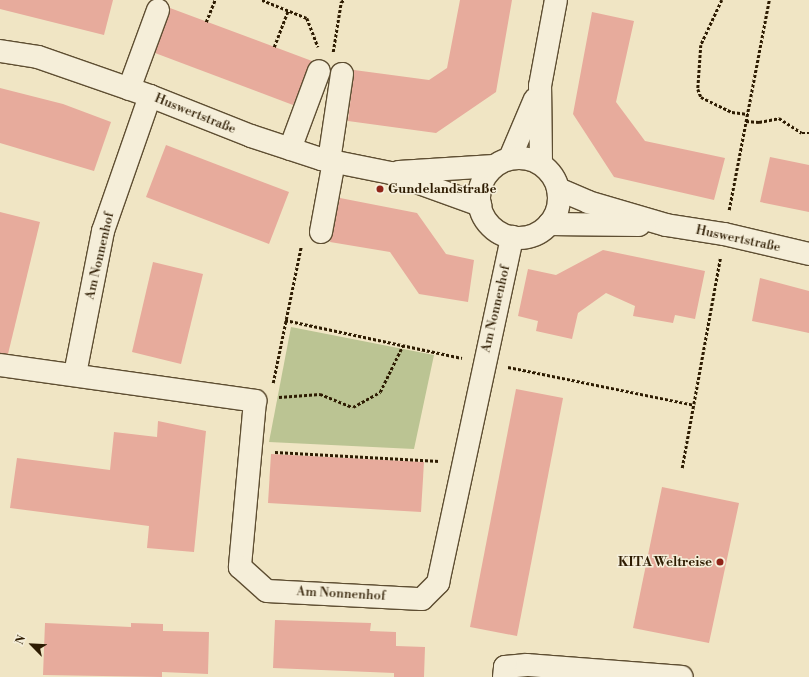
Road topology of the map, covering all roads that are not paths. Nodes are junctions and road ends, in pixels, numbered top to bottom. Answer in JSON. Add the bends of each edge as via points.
{"nodes":[{"id":1,"x":556,"y":0,"type":"edge"},
{"id":2,"x":158,"y":10,"type":"dead end"},
{"id":3,"x":0,"y":51,"type":"edge"},
{"id":4,"x":319,"y":61,"type":"road end"},
{"id":5,"x":342,"y":74,"type":"dead end"},
{"id":6,"x":540,"y":86,"type":"junction"},
{"id":7,"x":129,"y":89,"type":"junction"},
{"id":8,"x":150,"y":96,"type":"junction"},
{"id":9,"x":290,"y":149,"type":"junction"},
{"id":10,"x":332,"y":161,"type":"junction"},
{"id":11,"x":502,"y":162,"type":"junction"},
{"id":12,"x":541,"y":164,"type":"junction"},
{"id":13,"x":391,"y":173,"type":"junction"},
{"id":14,"x":558,"y":189,"type":"junction"},
{"id":15,"x":480,"y":205,"type":"junction"},
{"id":16,"x":549,"y":224,"type":"junction"},
{"id":17,"x":666,"y":225,"type":"junction"},
{"id":18,"x":321,"y":232,"type":"dead end"},
{"id":19,"x":512,"y":237,"type":"junction"},
{"id":20,"x":809,"y":254,"type":"edge"},
{"id":21,"x":0,"y":365,"type":"edge"},
{"id":22,"x":75,"y":374,"type":"junction"},
{"id":23,"x":504,"y":677,"type":"edge"},
{"id":24,"x":682,"y":677,"type":"edge"}],
"edges":[{"from":1,"to":6,"type":"street"},
{"from":2,"to":7,"type":"street"},
{"from":3,"to":7,"type":"street","name":"Huswertstraße","via":[[38,57]]},
{"from":4,"to":9,"type":"street"},
{"from":5,"to":10,"type":"street"},
{"from":6,"to":11,"type":"street"},
{"from":6,"to":12,"type":"street"},
{"from":7,"to":8,"type":"street","name":"Huswertstraße"},
{"from":8,"to":9,"type":"street","name":"Huswertstraße"},
{"from":8,"to":22,"type":"street","name":"Am Nonnenhof","via":[[103,231]]},
{"from":9,"to":10,"type":"street","name":"Huswertstraße"},
{"from":10,"to":13,"type":"street","name":"Huswertstraße"},
{"from":10,"to":18,"type":"street"},
{"from":11,"to":12,"type":"street","via":[[532,160]]},
{"from":11,"to":13,"type":"street","name":"Huswertstraße"},
{"from":11,"to":15,"type":"street","via":[[481,186]]},
{"from":12,"to":14,"type":"street","via":[[549,172]]},
{"from":13,"to":15,"type":"street","name":"Huswertstraße"},
{"from":14,"to":16,"type":"street","via":[[558,207]]},
{"from":14,"to":17,"type":"street","name":"Huswertstraße","via":[[588,202]]},
{"from":15,"to":19,"type":"street","via":[[491,226]]},
{"from":16,"to":17,"type":"street","name":"Huswertstraße"},
{"from":16,"to":19,"type":"street","via":[[536,234]]},
{"from":17,"to":20,"type":"street","name":"Huswertstraße","via":[[724,234]]},
{"from":19,"to":22,"type":"street","name":"Am Nonnenhof","via":[[438,584],[422,598],[267,591],[240,568],[250,450],[262,398]]},
{"from":21,"to":22,"type":"street"},
{"from":23,"to":24,"type":"street","via":[[505,667],[527,665]]}]}
